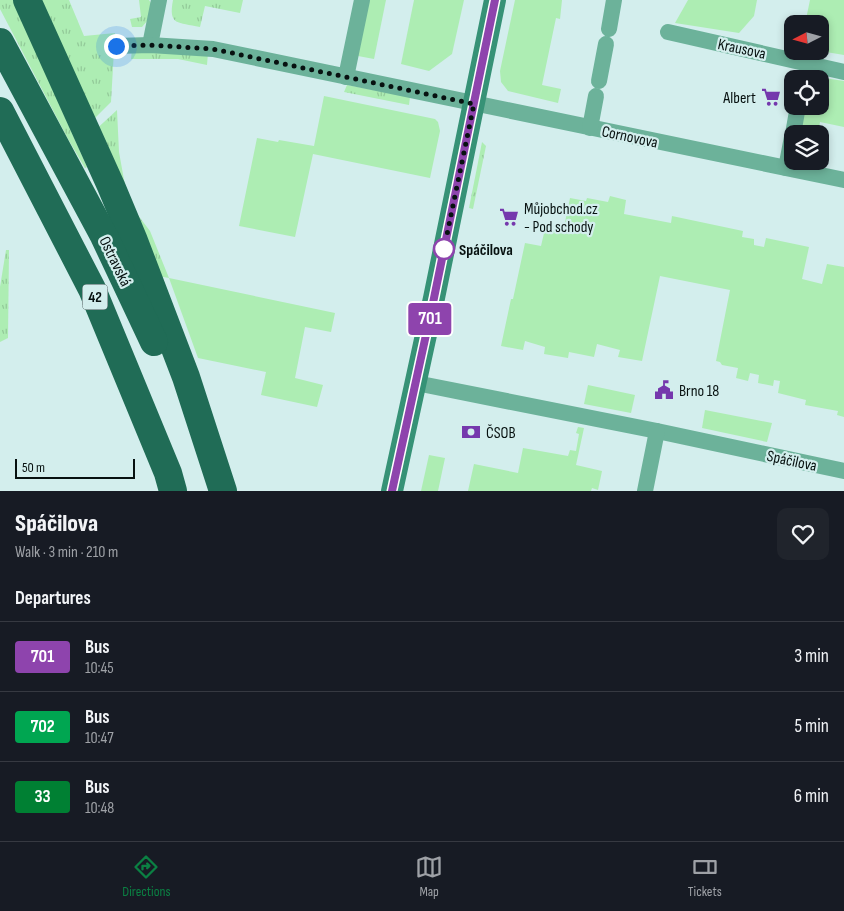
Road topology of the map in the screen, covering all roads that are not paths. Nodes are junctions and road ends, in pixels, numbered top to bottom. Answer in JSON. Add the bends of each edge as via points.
{"nodes":[{"id":1,"x":27,"y":0,"type":"edge"},
{"id":2,"x":159,"y":0,"type":"edge"},
{"id":3,"x":362,"y":0,"type":"edge"},
{"id":4,"x":495,"y":0,"type":"edge"},
{"id":5,"x":614,"y":0,"type":"edge"},
{"id":6,"x":668,"y":32,"type":"dead end"},
{"id":7,"x":0,"y":42,"type":"edge"},
{"id":8,"x":150,"y":45,"type":"junction"},
{"id":9,"x":116,"y":46,"type":"dead end"},
{"id":10,"x":803,"y":70,"type":"edge"},
{"id":11,"x":829,"y":72,"type":"edge"},
{"id":12,"x":844,"y":72,"type":"edge"},
{"id":13,"x":346,"y":77,"type":"junction"},
{"id":14,"x":474,"y":104,"type":"junction"},
{"id":15,"x":0,"y":111,"type":"edge"},
{"id":16,"x":590,"y":128,"type":"junction"},
{"id":17,"x":784,"y":168,"type":"edge"},
{"id":18,"x":796,"y":170,"type":"edge"},
{"id":19,"x":844,"y":180,"type":"edge"},
{"id":20,"x":416,"y":383,"type":"junction"},
{"id":21,"x":657,"y":431,"type":"junction"},
{"id":22,"x":844,"y":471,"type":"edge"},
{"id":23,"x":173,"y":491,"type":"edge"},
{"id":24,"x":209,"y":491,"type":"edge"},
{"id":25,"x":223,"y":491,"type":"edge"},
{"id":26,"x":392,"y":491,"type":"edge"},
{"id":27,"x":645,"y":491,"type":"edge"}],
"edges":[{"from":1,"to":25,"type":"highway","via":[[134,241],[186,377]]},
{"from":2,"to":8,"type":"street"},
{"from":3,"to":13,"type":"street"},
{"from":4,"to":14,"type":"main road"},
{"from":5,"to":16,"type":"street"},
{"from":6,"to":10,"type":"street","name":"Krausova","via":[[793,60]]},
{"from":7,"to":24,"type":"highway","name":"Ostravská","number":"42","via":[[141,311],[177,396]]},
{"from":8,"to":9,"type":"street","name":"Cornovova"},
{"from":8,"to":13,"type":"street","name":"Cornovova","via":[[213,49]]},
{"from":11,"to":12,"type":"street","name":"Krausova"},
{"from":13,"to":14,"type":"street","name":"Cornovova"},
{"from":14,"to":16,"type":"street","name":"Cornovova"},
{"from":14,"to":20,"type":"main road"},
{"from":15,"to":23,"type":"highway","name":"Ostravská","number":"42","via":[[92,288]]},
{"from":16,"to":17,"type":"street","name":"Cornovova"},
{"from":18,"to":19,"type":"street","name":"Cornovova"},
{"from":20,"to":21,"type":"street","name":"Spáčilova"},
{"from":20,"to":26,"type":"main road"},
{"from":21,"to":22,"type":"street","name":"Spáčilova"},
{"from":21,"to":27,"type":"street"}]}
